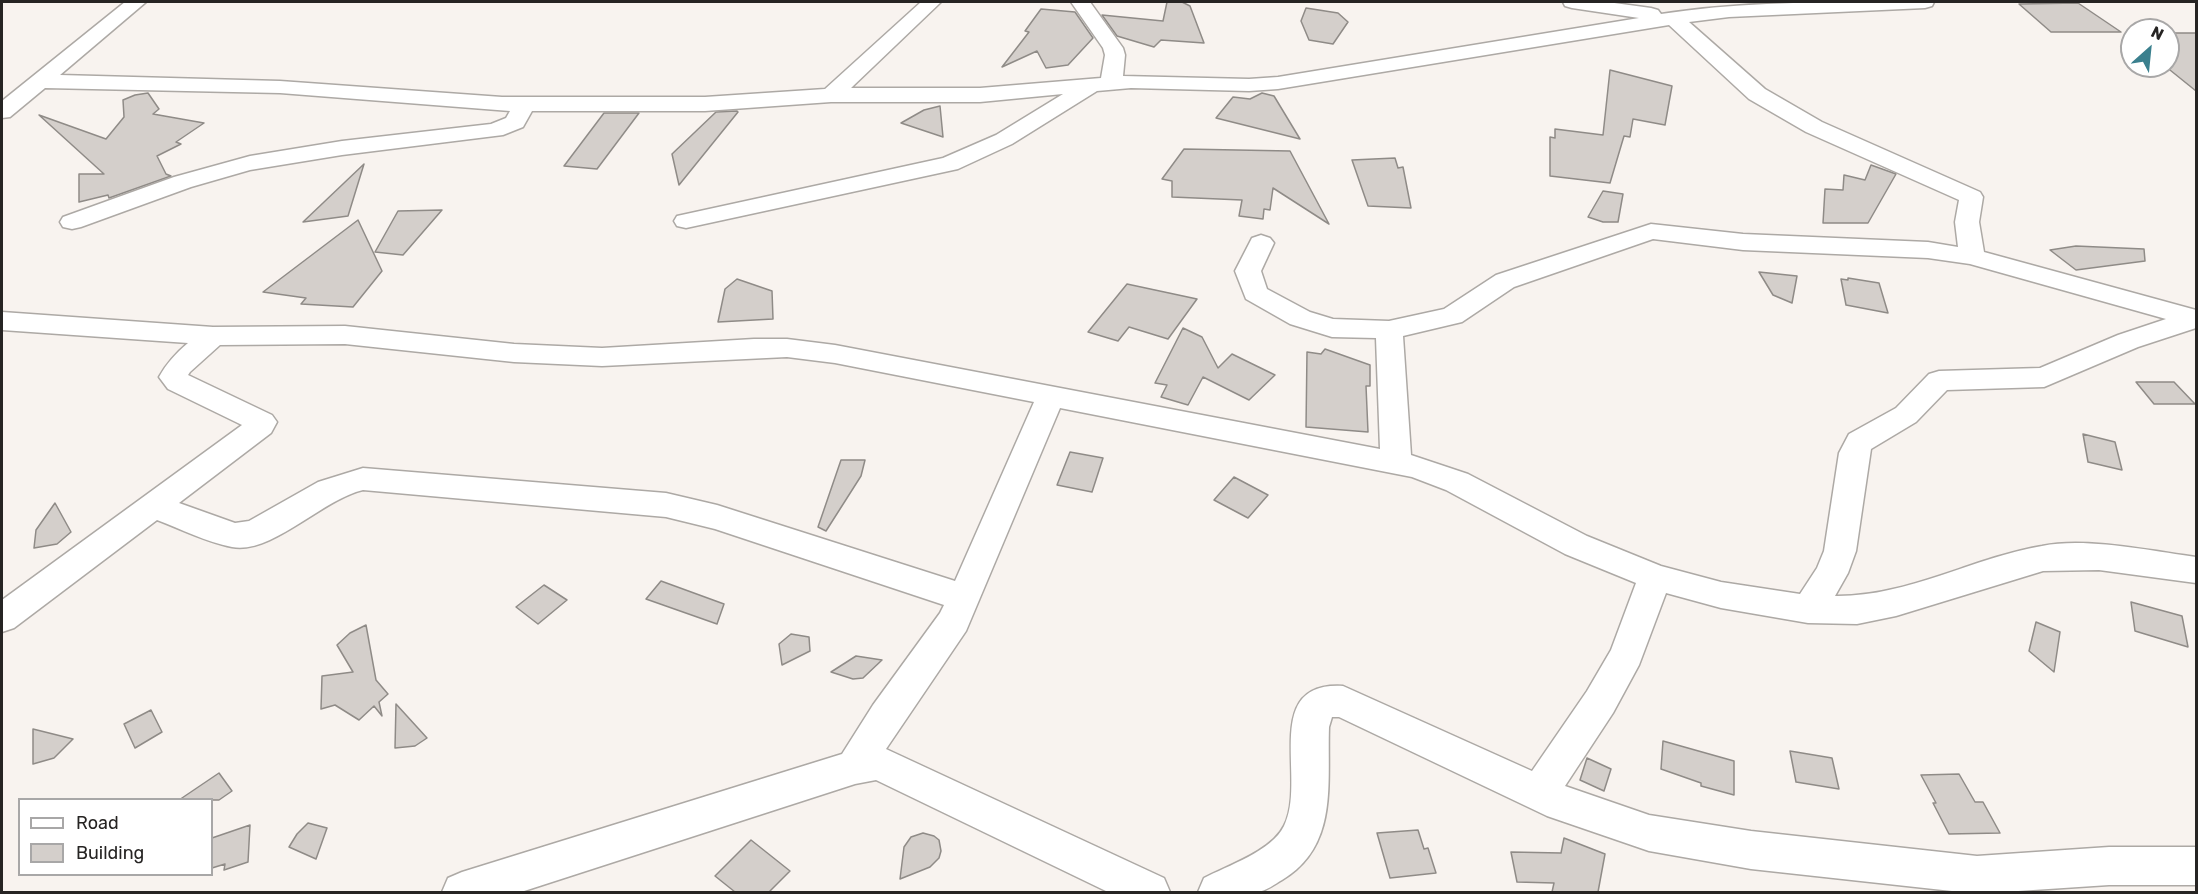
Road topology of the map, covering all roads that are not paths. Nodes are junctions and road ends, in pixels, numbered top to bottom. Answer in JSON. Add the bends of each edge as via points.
{"nodes":[{"id":1,"x":136,"y":2,"type":"edge"},
{"id":2,"x":932,"y":2,"type":"edge"},
{"id":3,"x":1081,"y":2,"type":"edge"},
{"id":4,"x":1572,"y":2,"type":"edge"},
{"id":5,"x":1925,"y":2,"type":"edge"},
{"id":6,"x":1658,"y":14,"type":"edge"},
{"id":7,"x":2,"y":83,"type":"edge"},
{"id":8,"x":1103,"y":83,"type":"junction"},
{"id":9,"x":35,"y":84,"type":"junction"},
{"id":10,"x":831,"y":95,"type":"junction"},
{"id":11,"x":525,"y":104,"type":"junction"},
{"id":12,"x":2,"y":112,"type":"edge"},
{"id":13,"x":686,"y":221,"type":"dead end"},
{"id":14,"x":72,"y":222,"type":"dead end"},
{"id":15,"x":1261,"y":243,"type":"dead end"},
{"id":16,"x":1972,"y":257,"type":"junction"},
{"id":17,"x":2196,"y":319,"type":"edge"},
{"id":18,"x":2,"y":321,"type":"edge"},
{"id":19,"x":1389,"y":330,"type":"junction"},
{"id":20,"x":213,"y":336,"type":"junction"},
{"id":21,"x":1051,"y":396,"type":"junction"},
{"id":22,"x":1396,"y":463,"type":"junction"},
{"id":23,"x":155,"y":507,"type":"junction"},
{"id":24,"x":2196,"y":570,"type":"edge"},
{"id":25,"x":1655,"y":577,"type":"junction"},
{"id":26,"x":962,"y":597,"type":"junction"},
{"id":27,"x":1808,"y":609,"type":"junction"},
{"id":28,"x":2,"y":618,"type":"edge"},
{"id":29,"x":855,"y":767,"type":"junction"},
{"id":30,"x":1539,"y":792,"type":"junction"},
{"id":31,"x":2196,"y":866,"type":"edge"},
{"id":32,"x":462,"y":892,"type":"edge"},
{"id":33,"x":1150,"y":892,"type":"edge"},
{"id":34,"x":1218,"y":892,"type":"edge"}],
"edges":[{"from":1,"to":9,"type":"street"},
{"from":2,"to":10,"type":"street"},
{"from":3,"to":8,"type":"street","via":[[1115,55]]},
{"from":4,"to":6,"type":"street"},
{"from":5,"to":6,"type":"street"},
{"from":6,"to":8,"type":"street","via":[[1550,40],[1278,83]]},
{"from":6,"to":16,"type":"street","via":[[1690,36],[1757,94],[1814,127],[1968,195],[1971,200],[1967,228]]},
{"from":7,"to":9,"type":"street"},
{"from":8,"to":10,"type":"street","via":[[980,95]]},
{"from":8,"to":13,"type":"street","via":[[950,164]]},
{"from":9,"to":11,"type":"street","via":[[280,87]]},
{"from":9,"to":12,"type":"street"},
{"from":10,"to":11,"type":"street","via":[[705,104]]},
{"from":11,"to":14,"type":"street","via":[[515,122],[495,130],[296,154],[248,164]]},
{"from":15,"to":19,"type":"street","via":[[1248,271],[1255,293],[1281,309],[1332,327]]},
{"from":16,"to":17,"type":"street"},
{"from":16,"to":19,"type":"street","via":[[1928,250],[1743,242],[1651,231],[1504,281],[1452,316]]},
{"from":17,"to":27,"type":"street","via":[[2115,346],[2044,377],[1939,381],[1906,415],[1860,442],[1854,453],[1840,551],[1832,573]]},
{"from":18,"to":20,"type":"street"},
{"from":19,"to":22,"type":"street"},
{"from":20,"to":21,"type":"street","via":[[345,335],[514,353],[602,357],[787,348]]},
{"from":20,"to":23,"type":"street","via":[[179,366],[173,377],[262,422],[261,426]]},
{"from":21,"to":22,"type":"street"},
{"from":21,"to":26,"type":"street"},
{"from":22,"to":25,"type":"street","via":[[1457,482],[1576,545]]},
{"from":23,"to":26,"type":"street","via":[[234,535],[262,530],[337,485],[363,479],[666,505],[717,517]]},
{"from":23,"to":28,"type":"street"},
{"from":24,"to":27,"type":"street","via":[[2099,557],[2043,558],[1896,602],[1857,610]]},
{"from":25,"to":27,"type":"street","via":[[1720,595]]},
{"from":25,"to":30,"type":"street","via":[[1627,655]]},
{"from":26,"to":29,"type":"street","via":[[954,621]]},
{"from":29,"to":32,"type":"street"},
{"from":29,"to":33,"type":"street","via":[[878,763]]},
{"from":30,"to":31,"type":"street","via":[[1649,833],[1965,874],[2109,866]]},
{"from":30,"to":34,"type":"street","via":[[1343,702],[1327,701],[1313,710],[1310,725],[1309,806],[1302,832],[1288,853]]}]}
